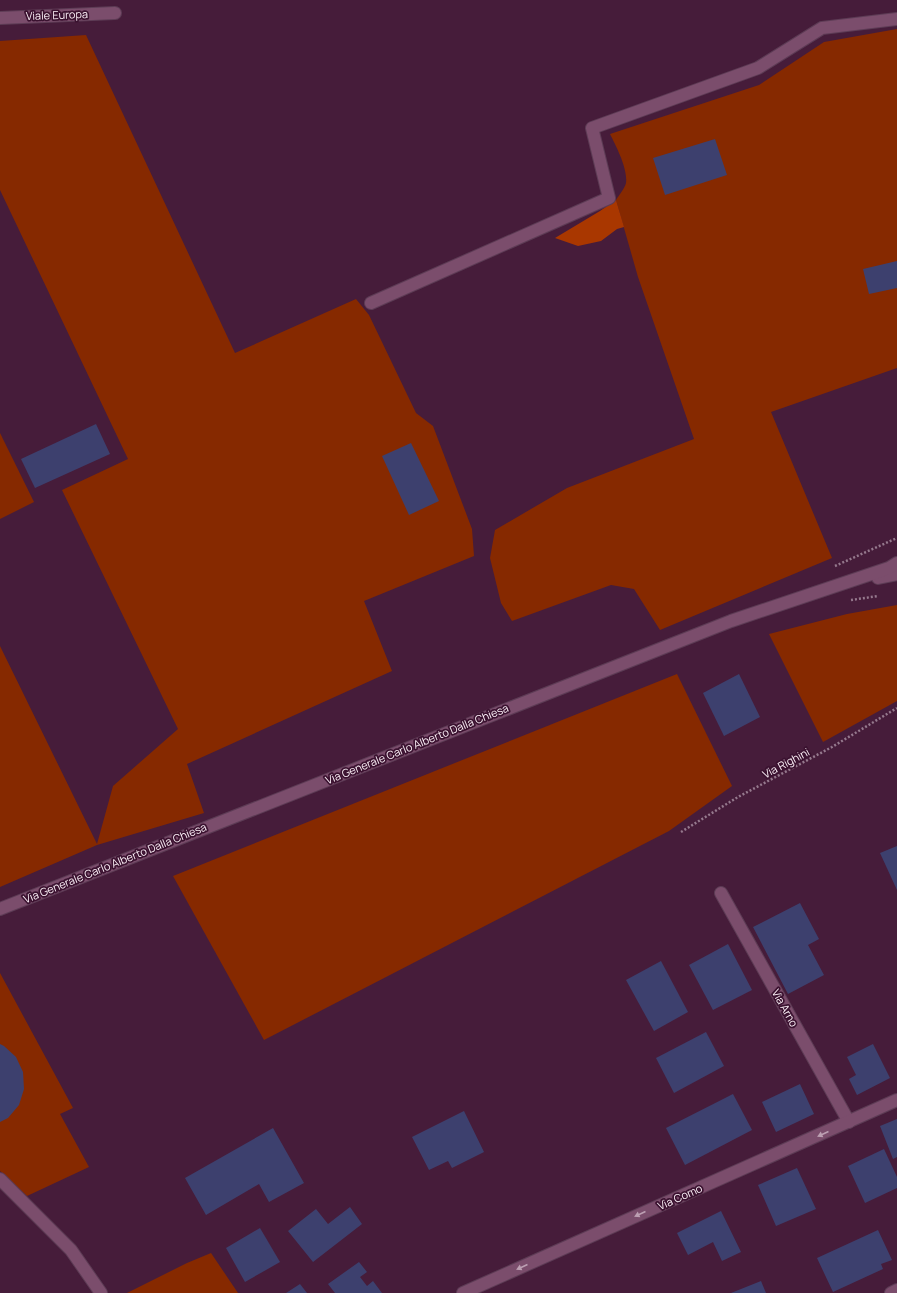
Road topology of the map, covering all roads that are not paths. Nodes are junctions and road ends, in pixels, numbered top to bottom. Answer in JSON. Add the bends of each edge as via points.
{"nodes":[{"id":1,"x":115,"y":13,"type":"dead end"},
{"id":2,"x":0,"y":18,"type":"edge"},
{"id":3,"x":897,"y":18,"type":"edge"},
{"id":4,"x":371,"y":303,"type":"dead end"},
{"id":5,"x":897,"y":563,"type":"edge"},
{"id":6,"x":897,"y":574,"type":"edge"},
{"id":7,"x":835,"y":586,"type":"junction"},
{"id":8,"x":721,"y":894,"type":"dead end"},
{"id":9,"x":0,"y":909,"type":"edge"},
{"id":10,"x":897,"y":1100,"type":"edge"},
{"id":11,"x":850,"y":1122,"type":"junction"},
{"id":12,"x":0,"y":1179,"type":"edge"},
{"id":13,"x":897,"y":1290,"type":"edge"},
{"id":14,"x":101,"y":1293,"type":"edge"},
{"id":15,"x":463,"y":1293,"type":"edge"},
{"id":16,"x":891,"y":1293,"type":"edge"}],
"edges":[{"from":1,"to":2,"type":"street","name":"Viale Europa"},
{"from":3,"to":4,"type":"street","via":[[822,28],[758,68],[592,128],[609,198]]},
{"from":5,"to":7,"type":"street","name":"Via Generale Carlo Alberto Dalla Chiesa"},
{"from":6,"to":7,"type":"street","name":"Via Generale Carlo Alberto Dalla Chiesa"},
{"from":7,"to":9,"type":"street","name":"Via Generale Carlo Alberto Dalla Chiesa","via":[[731,621]]},
{"from":8,"to":11,"type":"street","name":"Via Arno"},
{"from":10,"to":11,"type":"street","name":"Via Como"},
{"from":11,"to":15,"type":"street","name":"Via Como","one_way":true},
{"from":12,"to":14,"type":"street","via":[[71,1250]]},
{"from":13,"to":16,"type":"street"}]}
